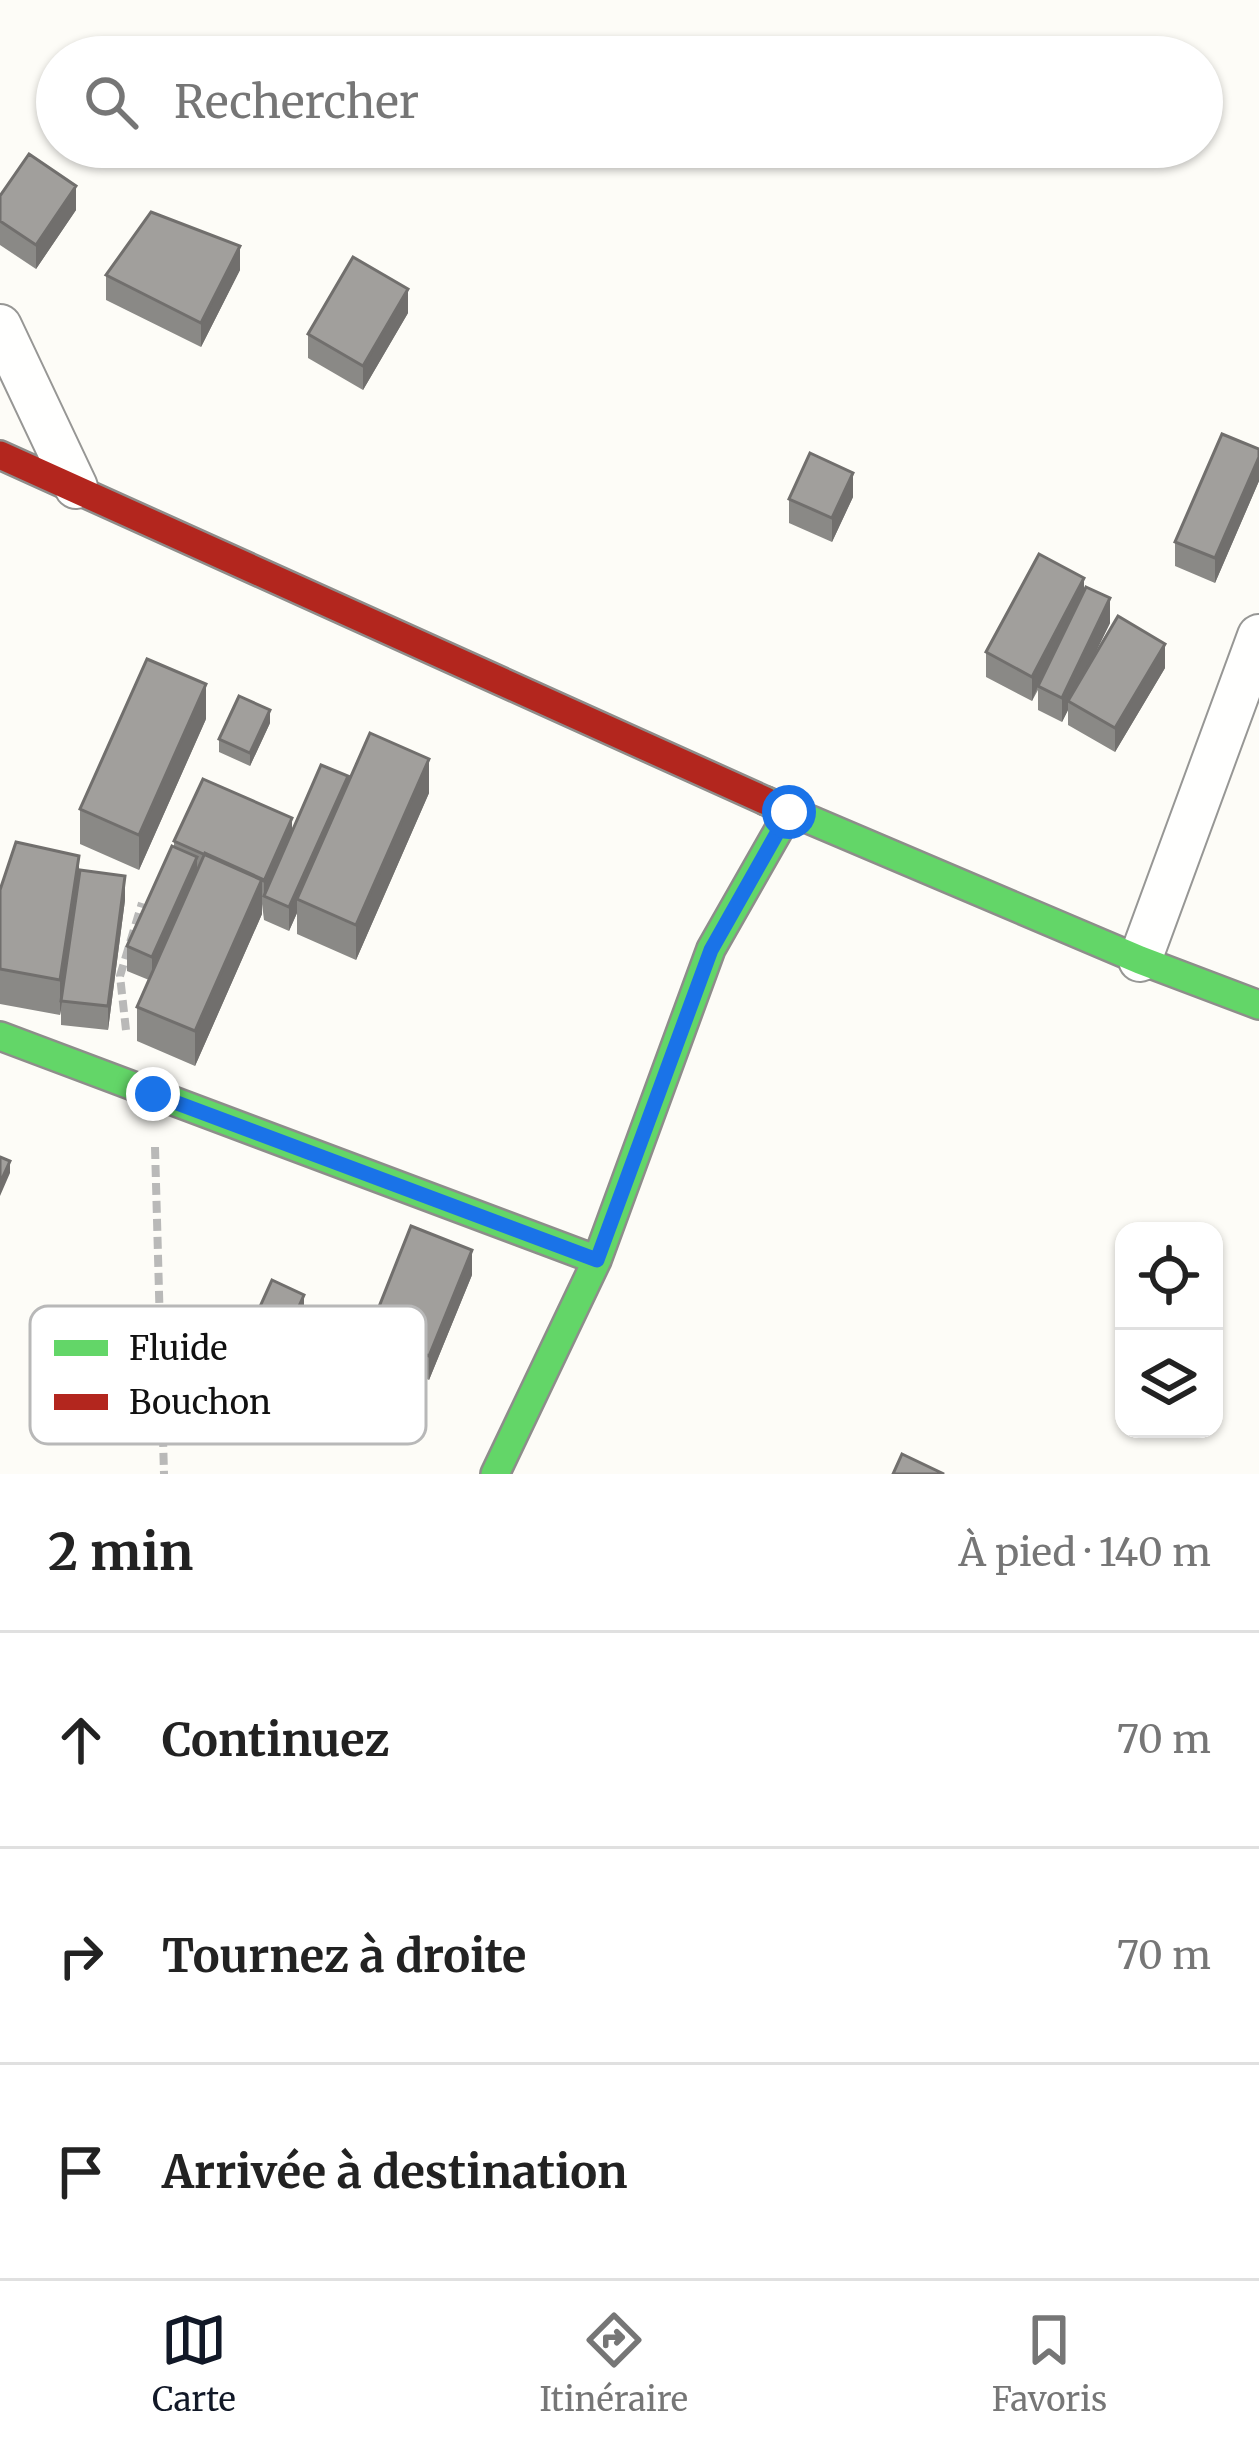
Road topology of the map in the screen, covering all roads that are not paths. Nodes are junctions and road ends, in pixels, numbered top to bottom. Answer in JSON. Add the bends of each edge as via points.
{"nodes":[{"id":1,"x":0,"y":326,"type":"edge"},
{"id":2,"x":0,"y":455,"type":"edge"},
{"id":3,"x":76,"y":487,"type":"junction"},
{"id":4,"x":1259,"y":636,"type":"edge"},
{"id":5,"x":789,"y":812,"type":"junction"},
{"id":6,"x":1140,"y":960,"type":"junction"},
{"id":7,"x":1259,"y":1006,"type":"edge"},
{"id":8,"x":0,"y":1036,"type":"edge"},
{"id":9,"x":597,"y":1260,"type":"junction"},
{"id":10,"x":495,"y":1474,"type":"edge"}],
"edges":[{"from":1,"to":3,"type":"street"},
{"from":2,"to":3,"type":"street"},
{"from":3,"to":5,"type":"street"},
{"from":4,"to":6,"type":"street"},
{"from":5,"to":6,"type":"street"},
{"from":5,"to":9,"type":"street","via":[[711,950]]},
{"from":6,"to":7,"type":"street"},
{"from":8,"to":9,"type":"street"},
{"from":9,"to":10,"type":"street"}]}
